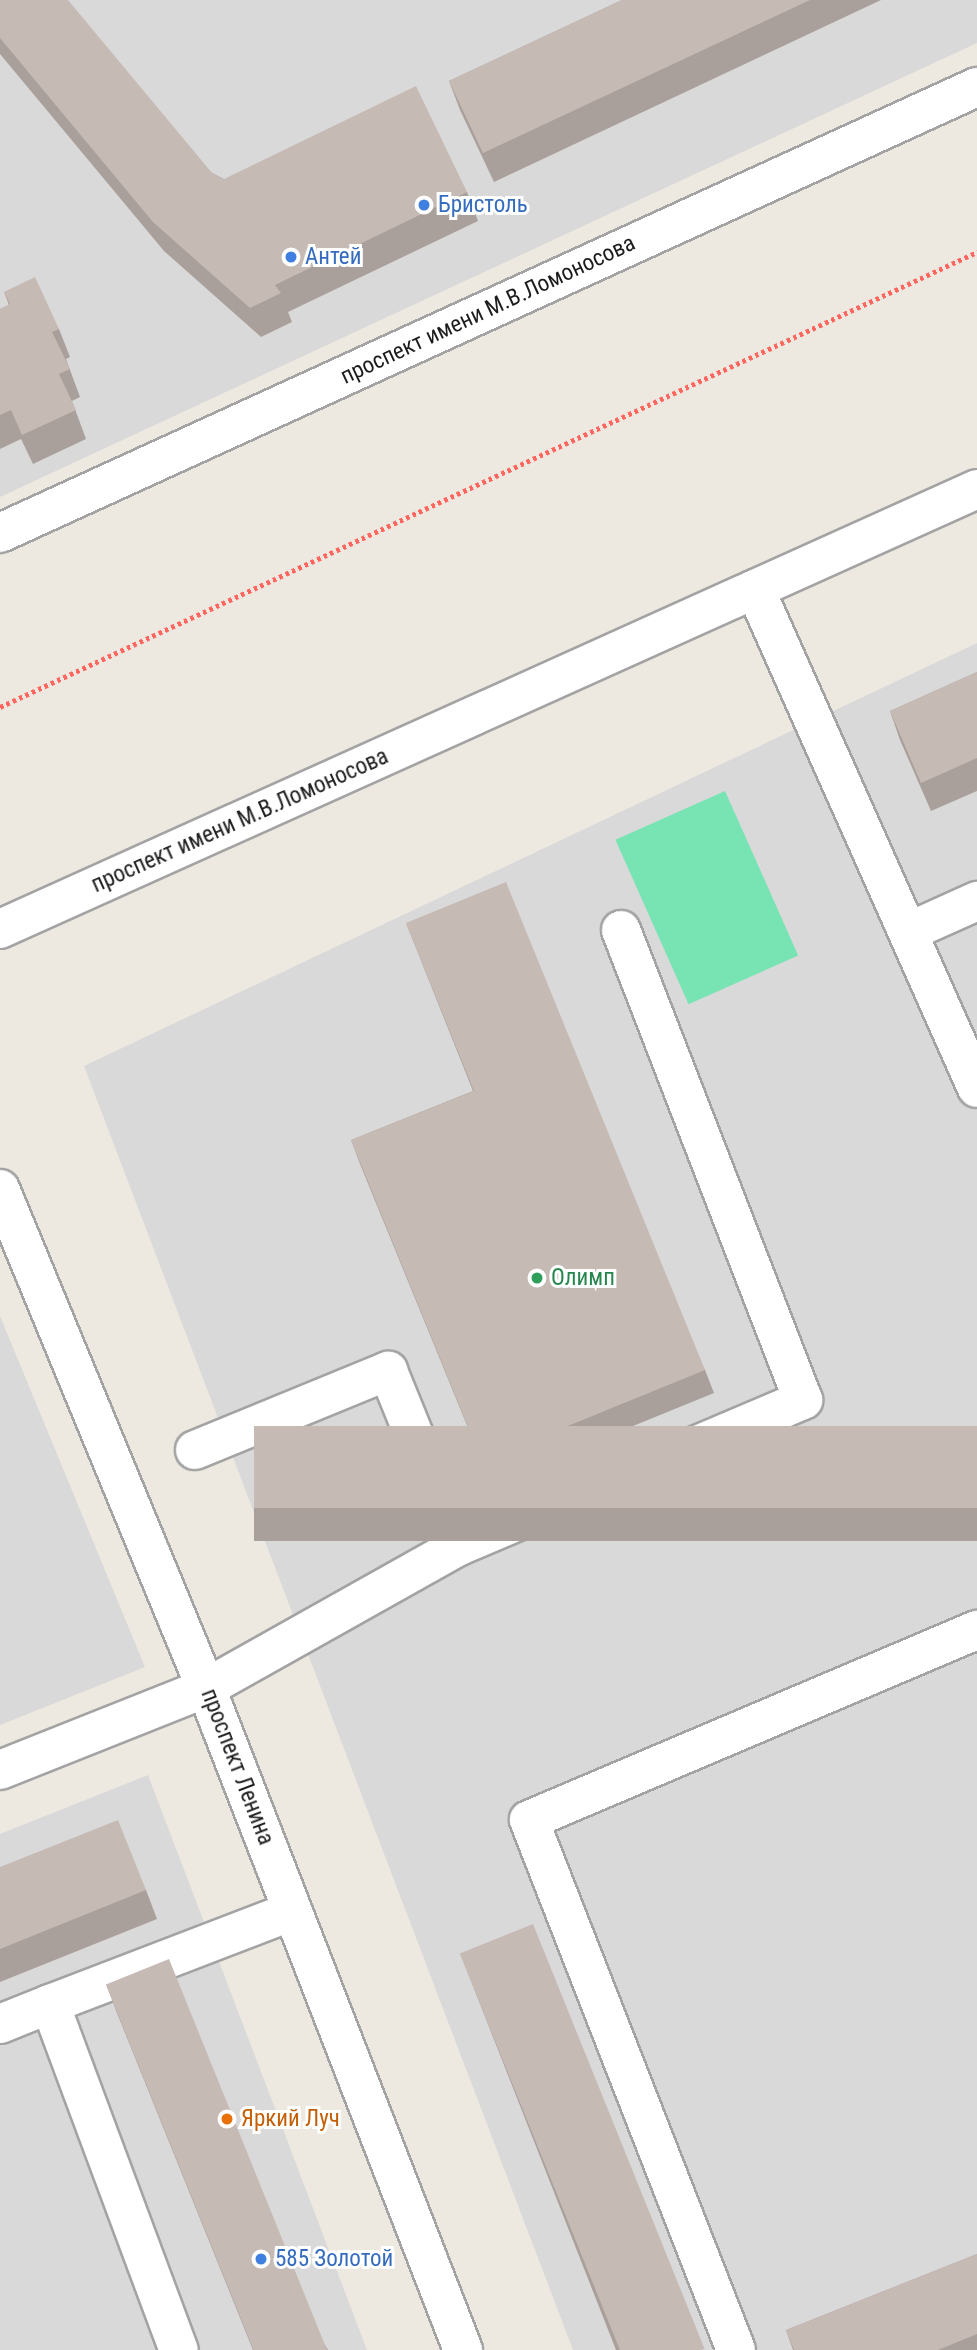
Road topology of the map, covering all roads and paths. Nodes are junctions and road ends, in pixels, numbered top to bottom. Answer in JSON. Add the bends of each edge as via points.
{"nodes":[{"id":1,"x":977,"y":87,"type":"edge"},
{"id":2,"x":977,"y":253,"type":"edge"},
{"id":3,"x":977,"y":489,"type":"edge"},
{"id":4,"x":0,"y":533,"type":"edge"},
{"id":5,"x":755,"y":589,"type":"junction"},
{"id":6,"x":0,"y":707,"type":"edge"},
{"id":7,"x":977,"y":901,"type":"edge"},
{"id":8,"x":0,"y":929,"type":"edge"},
{"id":9,"x":621,"y":930,"type":"dead end"},
{"id":10,"x":908,"y":932,"type":"junction"},
{"id":11,"x":977,"y":1088,"type":"edge"},
{"id":12,"x":0,"y":1189,"type":"edge"},
{"id":13,"x":195,"y":1450,"type":"dead end"},
{"id":14,"x":459,"y":1546,"type":"junction"},
{"id":15,"x":977,"y":1630,"type":"edge"},
{"id":16,"x":206,"y":1688,"type":"junction"},
{"id":17,"x":0,"y":1770,"type":"edge"},
{"id":18,"x":292,"y":1911,"type":"junction"},
{"id":19,"x":50,"y":2004,"type":"junction"},
{"id":20,"x":0,"y":2024,"type":"edge"},
{"id":21,"x":179,"y":2350,"type":"edge"},
{"id":22,"x":463,"y":2350,"type":"edge"},
{"id":23,"x":736,"y":2350,"type":"edge"}],
"edges":[{"from":1,"to":4,"type":"street","name":"проспект имени М.В.Ломоносова"},
{"from":2,"to":6,"type":"path"},
{"from":3,"to":5,"type":"street","name":"проспект имени М.В.Ломоносова"},
{"from":5,"to":8,"type":"street","name":"проспект имени М.В.Ломоносова"},
{"from":5,"to":10,"type":"street"},
{"from":7,"to":10,"type":"street"},
{"from":9,"to":14,"type":"street","via":[[803,1400]]},
{"from":10,"to":11,"type":"street"},
{"from":12,"to":16,"type":"street","name":"проспект Ленина"},
{"from":13,"to":14,"type":"street","via":[[388,1371]]},
{"from":14,"to":16,"type":"street"},
{"from":15,"to":23,"type":"street","via":[[529,1820]]},
{"from":16,"to":17,"type":"street"},
{"from":16,"to":18,"type":"street","name":"проспект Ленина"},
{"from":18,"to":19,"type":"street"},
{"from":18,"to":22,"type":"street","name":"проспект Ленина"},
{"from":19,"to":20,"type":"street"},
{"from":19,"to":21,"type":"street"}]}
